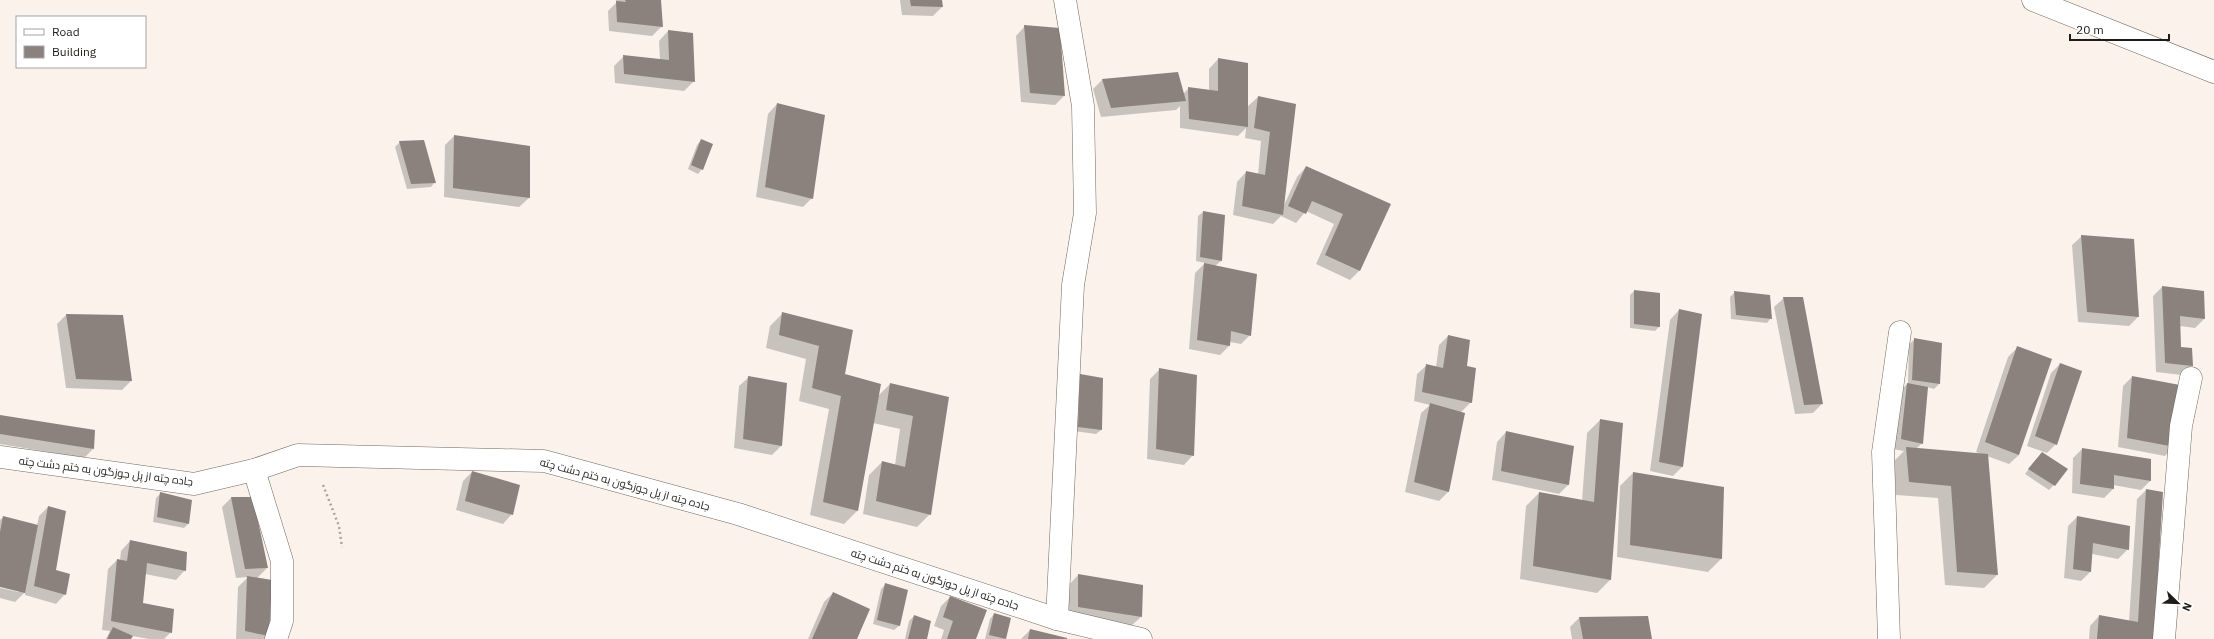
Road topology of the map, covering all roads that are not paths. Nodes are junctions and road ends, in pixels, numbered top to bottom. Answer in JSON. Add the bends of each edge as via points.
{"nodes":[{"id":1,"x":1065,"y":0,"type":"edge"},
{"id":2,"x":2033,"y":0,"type":"edge"},
{"id":3,"x":2214,"y":72,"type":"edge"},
{"id":4,"x":1900,"y":332,"type":"dead end"},
{"id":5,"x":2191,"y":378,"type":"dead end"},
{"id":6,"x":0,"y":457,"type":"edge"},
{"id":7,"x":254,"y":470,"type":"junction"},
{"id":8,"x":1057,"y":619,"type":"junction"},
{"id":9,"x":276,"y":639,"type":"edge"},
{"id":10,"x":1141,"y":639,"type":"edge"},
{"id":11,"x":1890,"y":639,"type":"edge"},
{"id":12,"x":2164,"y":639,"type":"edge"}],
"edges":[{"from":1,"to":8,"type":"street","via":[[1083,106],[1085,213],[1073,285]]},
{"from":2,"to":3,"type":"street"},
{"from":4,"to":11,"type":"street","via":[[1884,452]]},
{"from":5,"to":12,"type":"street","via":[[2180,426]]},
{"from":6,"to":7,"type":"street","name":"جاده چته از پل جوزگون به ختم دشت چته","via":[[194,484]]},
{"from":7,"to":8,"type":"street","name":"جاده چته از پل جوزگون به ختم دشت چته","via":[[298,454],[544,461],[738,514]]},
{"from":7,"to":9,"type":"street","via":[[282,561],[282,621]]},
{"from":8,"to":10,"type":"street","name":"جاده چته از پل جوزگون به ختم دشت چته"}]}
